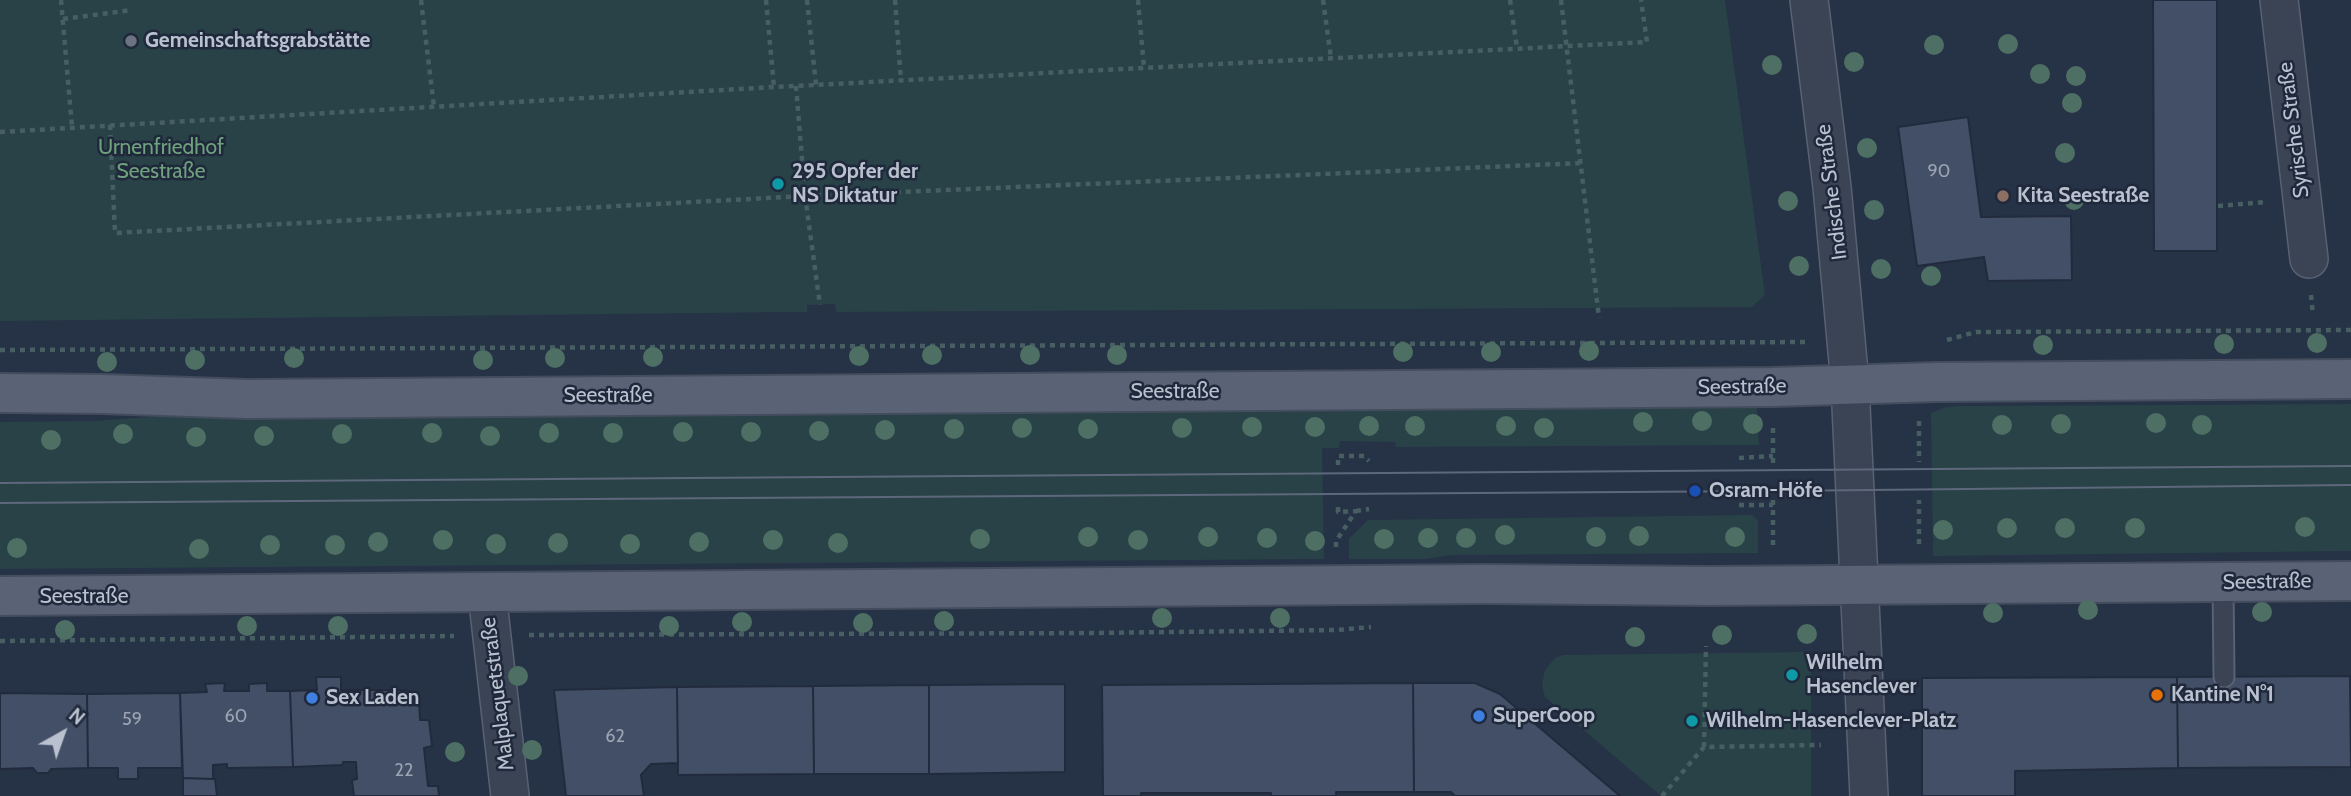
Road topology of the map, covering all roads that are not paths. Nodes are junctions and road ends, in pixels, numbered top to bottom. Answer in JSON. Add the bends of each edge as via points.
{"nodes":[{"id":1,"x":1809,"y":0,"type":"edge"},
{"id":2,"x":2279,"y":0,"type":"edge"},
{"id":3,"x":2309,"y":259,"type":"dead end"},
{"id":4,"x":2351,"y":379,"type":"edge"},
{"id":5,"x":1850,"y":384,"type":"junction"},
{"id":6,"x":0,"y":393,"type":"edge"},
{"id":7,"x":2351,"y":581,"type":"edge"},
{"id":8,"x":2222,"y":583,"type":"junction"},
{"id":9,"x":1860,"y":585,"type":"junction"},
{"id":10,"x":486,"y":593,"type":"junction"},
{"id":11,"x":0,"y":597,"type":"edge"},
{"id":12,"x":2224,"y":677,"type":"dead end"},
{"id":13,"x":510,"y":796,"type":"edge"},
{"id":14,"x":1869,"y":796,"type":"edge"}],
"edges":[{"from":1,"to":5,"type":"street","name":"Indische Straße"},
{"from":2,"to":3,"type":"street","name":"Syrische Straße"},
{"from":4,"to":5,"type":"main road","name":"Seestraße"},
{"from":5,"to":6,"type":"main road","name":"Seestraße","via":[[248,399]]},
{"from":5,"to":9,"type":"street","name":"Indische Straße"},
{"from":7,"to":8,"type":"main road","name":"Seestraße"},
{"from":8,"to":9,"type":"main road","name":"Seestraße"},
{"from":8,"to":12,"type":"lane"},
{"from":9,"to":10,"type":"main road","name":"Seestraße"},
{"from":9,"to":14,"type":"street","name":"Indische Straße"},
{"from":10,"to":11,"type":"main road","name":"Seestraße"},
{"from":10,"to":13,"type":"street","name":"Malplaquetstraße"}]}
